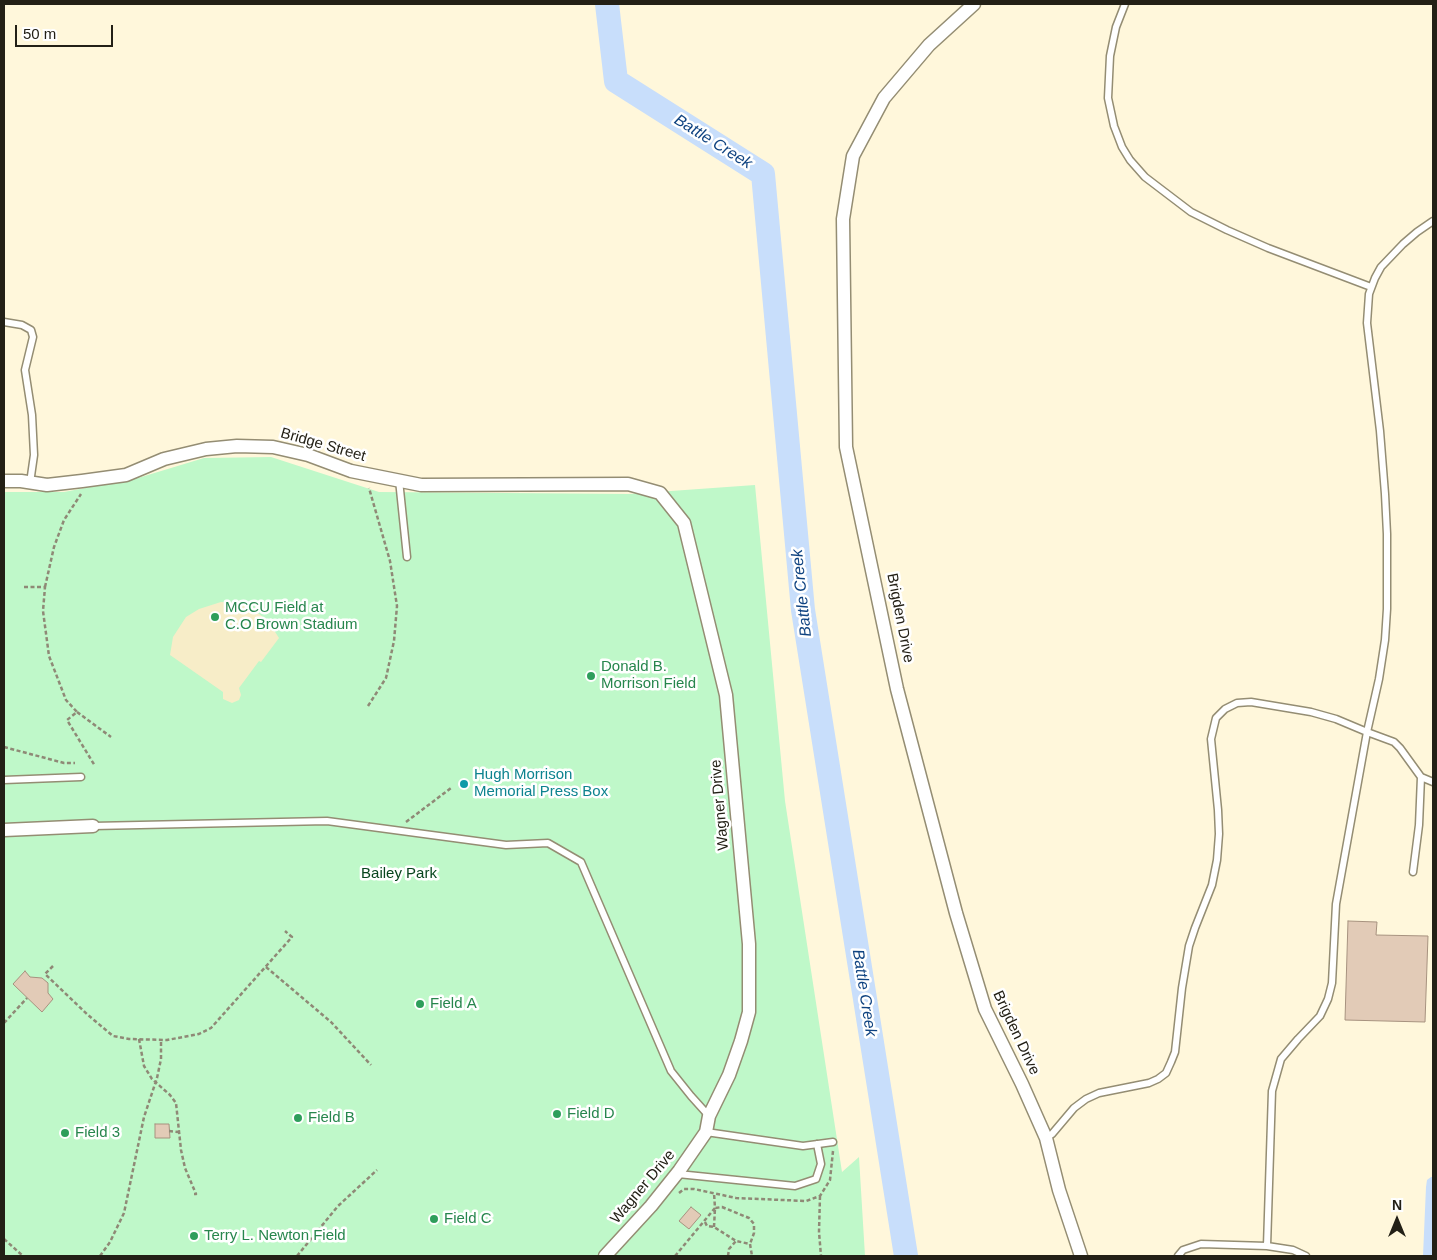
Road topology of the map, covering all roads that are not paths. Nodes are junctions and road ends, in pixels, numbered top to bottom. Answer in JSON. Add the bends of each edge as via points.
{"nodes":[{"id":1,"x":974,"y":4,"type":"edge"},
{"id":2,"x":1125,"y":4,"type":"edge"},
{"id":3,"x":1433,"y":221,"type":"edge"},
{"id":4,"x":1371,"y":287,"type":"junction"},
{"id":5,"x":4,"y":322,"type":"edge"},
{"id":6,"x":399,"y":480,"type":"junction"},
{"id":7,"x":4,"y":481,"type":"edge"},
{"id":8,"x":30,"y":482,"type":"junction"},
{"id":9,"x":488,"y":484,"type":"joint"},
{"id":10,"x":407,"y":557,"type":"dead end"},
{"id":11,"x":1367,"y":732,"type":"junction"},
{"id":12,"x":81,"y":777,"type":"dead end"},
{"id":13,"x":1421,"y":777,"type":"junction"},
{"id":14,"x":4,"y":780,"type":"edge"},
{"id":15,"x":1433,"y":782,"type":"edge"},
{"id":16,"x":93,"y":826,"type":"joint"},
{"id":17,"x":4,"y":830,"type":"edge"},
{"id":18,"x":1413,"y":872,"type":"dead end"},
{"id":19,"x":709,"y":1116,"type":"junction"},
{"id":20,"x":706,"y":1132,"type":"junction"},
{"id":21,"x":1046,"y":1138,"type":"junction"},
{"id":22,"x":833,"y":1142,"type":"dead end"},
{"id":23,"x":817,"y":1144,"type":"junction"},
{"id":24,"x":677,"y":1174,"type":"junction"},
{"id":25,"x":1266,"y":1246,"type":"junction"},
{"id":26,"x":606,"y":1256,"type":"edge"},
{"id":27,"x":1081,"y":1256,"type":"edge"},
{"id":28,"x":1178,"y":1256,"type":"edge"},
{"id":29,"x":1306,"y":1256,"type":"edge"}],
"edges":[{"from":1,"to":21,"type":"street","name":"Brigden Drive","via":[[929,45],[884,98],[853,156],[843,219],[846,447],[897,689],[956,913],[985,1009]]},
{"from":2,"to":4,"type":"lane","via":[[1110,56],[1108,98],[1114,126],[1130,160],[1151,182],[1191,212],[1268,248]]},
{"from":3,"to":4,"type":"lane","via":[[1403,244],[1381,267]]},
{"from":4,"to":11,"type":"lane","via":[[1367,323],[1380,431],[1387,534],[1385,640],[1380,679]]},
{"from":5,"to":8,"type":"lane","via":[[22,325],[30,330],[33,337],[25,370],[34,455]]},
{"from":6,"to":8,"type":"street","name":"Bridge Street","via":[[365,474],[273,447],[237,446],[164,459],[126,475],[47,485]]},
{"from":6,"to":9,"type":"street","name":"Bridge Street","via":[[420,485]]},
{"from":6,"to":10,"type":"lane"},
{"from":7,"to":8,"type":"street","name":"Bridge Street"},
{"from":9,"to":19,"type":"street","name":"Wagner Drive","via":[[628,484],[660,493],[684,523],[726,696],[748,944],[749,1012],[729,1075]]},
{"from":11,"to":13,"type":"lane","via":[[1394,742]]},
{"from":11,"to":21,"type":"lane","via":[[1311,712],[1251,702],[1225,709],[1216,718],[1211,739],[1218,810],[1217,860],[1212,885],[1189,946],[1171,1062],[1166,1073],[1149,1084],[1099,1093],[1080,1102]]},
{"from":11,"to":25,"type":"lane","via":[[1336,904],[1332,983],[1328,999],[1320,1016],[1282,1059],[1272,1091]]},
{"from":12,"to":14,"type":"lane"},
{"from":13,"to":15,"type":"lane"},
{"from":13,"to":18,"type":"lane"},
{"from":16,"to":17,"type":"street"},
{"from":16,"to":19,"type":"lane","via":[[327,821],[506,844],[548,843],[581,862],[671,1071]]},
{"from":19,"to":20,"type":"street","name":"Wagner Drive"},
{"from":20,"to":23,"type":"lane","via":[[802,1146]]},
{"from":20,"to":24,"type":"street","name":"Wagner Drive"},
{"from":21,"to":27,"type":"street","name":"Brigden Drive"},
{"from":22,"to":23,"type":"lane"},
{"from":23,"to":24,"type":"lane","via":[[821,1164],[816,1179],[795,1186]]},
{"from":24,"to":26,"type":"street","name":"Wagner Drive"},
{"from":25,"to":28,"type":"lane","via":[[1201,1244],[1183,1250]]},
{"from":25,"to":29,"type":"lane"}]}
